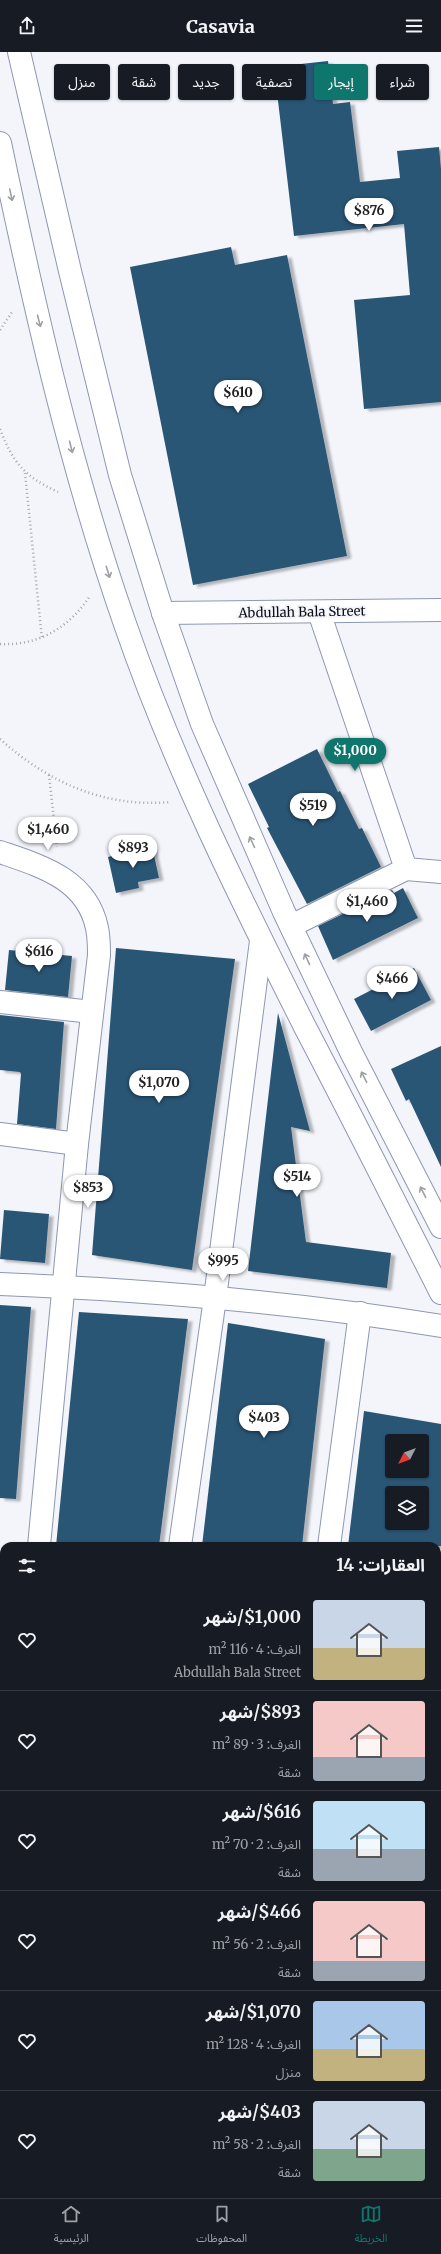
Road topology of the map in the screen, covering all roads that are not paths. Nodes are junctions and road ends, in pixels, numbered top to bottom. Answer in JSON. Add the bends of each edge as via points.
{"nodes":[{"id":1,"x":19,"y":52,"type":"edge"},
{"id":2,"x":0,"y":143,"type":"edge"},
{"id":3,"x":441,"y":610,"type":"edge"},
{"id":4,"x":319,"y":612,"type":"junction"},
{"id":5,"x":163,"y":613,"type":"junction"},
{"id":6,"x":0,"y":852,"type":"edge"},
{"id":7,"x":406,"y":869,"type":"junction"},
{"id":8,"x":441,"y":872,"type":"edge"},
{"id":9,"x":291,"y":926,"type":"junction"},
{"id":10,"x":261,"y":941,"type":"junction"},
{"id":11,"x":0,"y":1002,"type":"edge"},
{"id":12,"x":92,"y":1012,"type":"junction"},
{"id":13,"x":0,"y":1134,"type":"edge"},
{"id":14,"x":77,"y":1144,"type":"junction"},
{"id":15,"x":441,"y":1227,"type":"edge"},
{"id":16,"x":0,"y":1284,"type":"edge"},
{"id":17,"x":63,"y":1286,"type":"junction"},
{"id":18,"x":441,"y":1293,"type":"edge"},
{"id":19,"x":215,"y":1298,"type":"junction"},
{"id":20,"x":360,"y":1313,"type":"junction"},
{"id":21,"x":441,"y":1326,"type":"edge"},
{"id":22,"x":39,"y":1542,"type":"edge"},
{"id":23,"x":181,"y":1542,"type":"edge"},
{"id":24,"x":330,"y":1542,"type":"edge"}],
"edges":[{"from":1,"to":5,"type":"street","via":[[120,475]]},
{"from":2,"to":10,"type":"street","one_way":true,"via":[[30,284],[85,500],[135,653],[168,738]]},
{"from":3,"to":4,"type":"street","name":"Abdullah Bala Street"},
{"from":4,"to":5,"type":"street","name":"Abdullah Bala Street"},
{"from":4,"to":7,"type":"street"},
{"from":9,"to":5,"type":"street","one_way":true,"via":[[241,818],[202,724]]},
{"from":6,"to":12,"type":"street","via":[[60,875],[89,905],[97,927],[100,955]]},
{"from":7,"to":8,"type":"street"},
{"from":7,"to":9,"type":"street"},
{"from":15,"to":9,"type":"street","one_way":true,"via":[[351,1052]]},
{"from":10,"to":18,"type":"street"},
{"from":10,"to":19,"type":"street"},
{"from":11,"to":12,"type":"street"},
{"from":12,"to":14,"type":"street"},
{"from":13,"to":14,"type":"street"},
{"from":14,"to":17,"type":"street"},
{"from":16,"to":17,"type":"street"},
{"from":17,"to":19,"type":"street"},
{"from":17,"to":22,"type":"street"},
{"from":19,"to":20,"type":"street"},
{"from":19,"to":23,"type":"street"},
{"from":20,"to":21,"type":"street"},
{"from":20,"to":24,"type":"street"}]}
